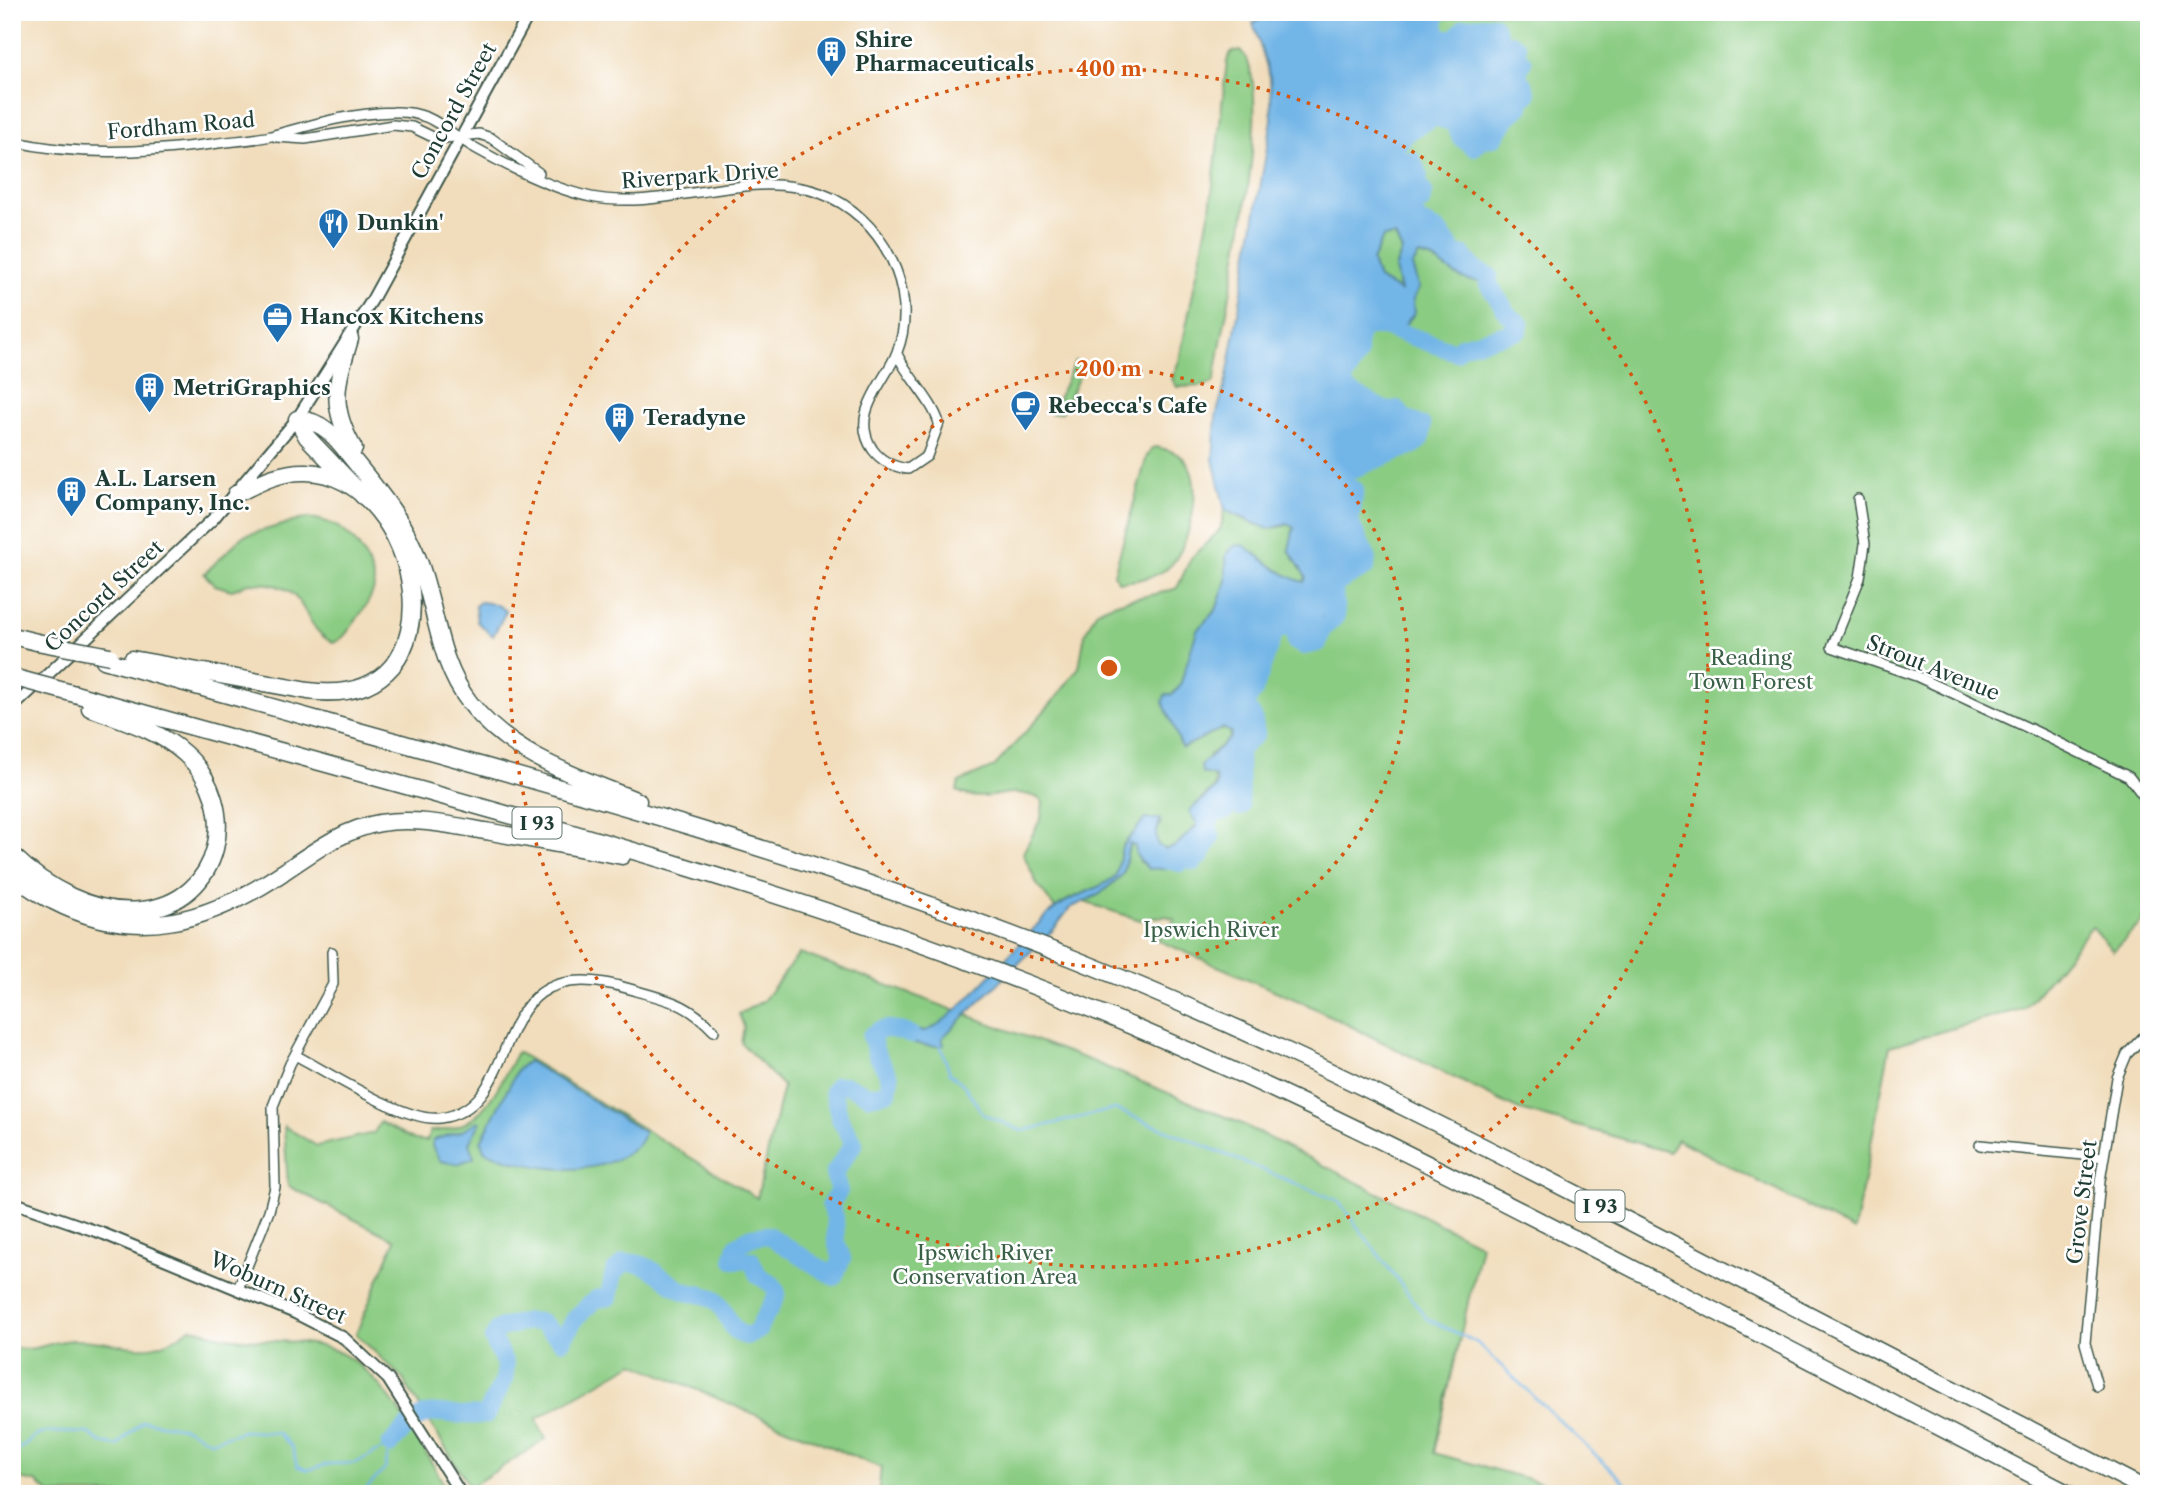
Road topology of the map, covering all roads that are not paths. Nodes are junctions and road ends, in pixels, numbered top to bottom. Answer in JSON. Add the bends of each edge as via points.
{"nodes":[{"id":1,"x":530,"y":12,"type":"edge"},
{"id":2,"x":270,"y":136,"type":"junction"},
{"id":3,"x":461,"y":138,"type":"junction"},
{"id":4,"x":12,"y":141,"type":"edge"},
{"id":5,"x":554,"y":185,"type":"junction"},
{"id":6,"x":350,"y":339,"type":"junction"},
{"id":7,"x":897,"y":354,"type":"junction"},
{"id":8,"x":297,"y":419,"type":"junction"},
{"id":9,"x":369,"y":491,"type":"junction"},
{"id":10,"x":236,"y":494,"type":"junction"},
{"id":11,"x":1858,"y":499,"type":"dead end"},
{"id":12,"x":12,"y":636,"type":"edge"},
{"id":13,"x":107,"y":658,"type":"junction"},
{"id":14,"x":12,"y":678,"type":"edge"},
{"id":15,"x":73,"y":698,"type":"junction"},
{"id":16,"x":12,"y":708,"type":"edge"},
{"id":17,"x":2149,"y":803,"type":"edge"},
{"id":18,"x":715,"y":833,"type":"junction"},
{"id":19,"x":12,"y":855,"type":"edge"},
{"id":20,"x":702,"y":870,"type":"junction"},
{"id":21,"x":15,"y":877,"type":"edge"},
{"id":22,"x":332,"y":952,"type":"dead end"},
{"id":23,"x":714,"y":1031,"type":"dead end"},
{"id":24,"x":2149,"y":1031,"type":"edge"},
{"id":25,"x":295,"y":1055,"type":"junction"},
{"id":26,"x":1980,"y":1145,"type":"dead end"},
{"id":27,"x":2104,"y":1157,"type":"junction"},
{"id":28,"x":12,"y":1202,"type":"edge"},
{"id":29,"x":238,"y":1289,"type":"junction"},
{"id":30,"x":2097,"y":1386,"type":"dead end"},
{"id":31,"x":2149,"y":1491,"type":"edge"},
{"id":32,"x":461,"y":1494,"type":"edge"},
{"id":33,"x":2069,"y":1494,"type":"edge"}],
"edges":[{"from":1,"to":3,"type":"street","name":"Concord Street"},
{"from":2,"to":3,"type":"street","name":"Fordham Road","via":[[305,139],[404,125],[437,139]]},
{"from":2,"to":3,"type":"street","name":"Fordham Road","via":[[306,124],[393,112],[429,118]]},
{"from":2,"to":4,"type":"street","name":"Fordham Road","via":[[124,151]]},
{"from":3,"to":5,"type":"street","name":"Riverpark Drive"},
{"from":3,"to":5,"type":"street","name":"Riverpark Drive","via":[[480,134],[491,138]]},
{"from":3,"to":6,"type":"street","name":"Concord Street"},
{"from":5,"to":7,"type":"street","name":"Riverpark Drive","via":[[580,195],[625,201],[779,186],[814,191],[835,200],[872,230],[898,277],[905,319]]},
{"from":6,"to":8,"type":"street","name":"Concord Street"},
{"from":6,"to":9,"type":"highway","via":[[337,381],[336,408]]},
{"from":7,"to":7,"type":"street","name":"Riverpark Drive","via":[[868,407],[866,428],[871,447],[881,458],[908,469],[926,456],[939,423]]},
{"from":8,"to":9,"type":"highway","via":[[306,437]]},
{"from":8,"to":10,"type":"street","name":"Concord Street"},
{"from":9,"to":10,"type":"highway","via":[[307,472],[271,477]]},
{"from":9,"to":13,"type":"highway","via":[[400,550],[414,602],[403,648],[376,679],[344,692],[323,693]]},
{"from":9,"to":18,"type":"highway","via":[[401,524],[416,553],[447,661],[477,712],[545,763]]},
{"from":10,"to":16,"type":"street","name":"Concord Street"},
{"from":11,"to":17,"type":"street","name":"Strout Avenue","via":[[1865,544],[1860,578],[1832,647],[1916,676],[2129,777]]},
{"from":12,"to":13,"type":"highway","number":"I 93","bridge":true},
{"from":13,"to":18,"type":"highway","number":"I 93"},
{"from":14,"to":15,"type":"highway","bridge":true},
{"from":15,"to":19,"type":"highway","via":[[159,736],[194,762],[218,807],[214,853],[203,874],[185,892],[161,905],[131,911],[65,894]]},
{"from":15,"to":20,"type":"highway","number":"I 93"},
{"from":18,"to":31,"type":"highway","number":"I 93","via":[[1041,946],[1345,1077]]},
{"from":20,"to":21,"type":"highway","via":[[409,821],[381,823],[346,834],[233,904],[175,922],[134,924],[101,919],[54,902]]},
{"from":20,"to":33,"type":"highway","number":"I 93","via":[[992,970],[1239,1072],[1417,1157]]},
{"from":22,"to":25,"type":"street","via":[[333,984]]},
{"from":23,"to":25,"type":"street","via":[[686,1006],[599,980],[562,982],[527,1007],[474,1100],[455,1114],[432,1119],[409,1114]]},
{"from":24,"to":27,"type":"street","name":"Grove Street","via":[[2120,1068]]},
{"from":25,"to":29,"type":"street","via":[[273,1106],[273,1199]]},
{"from":26,"to":27,"type":"street"},
{"from":27,"to":30,"type":"street","name":"Grove Street","via":[[2085,1334],[2088,1363]]},
{"from":28,"to":29,"type":"street","name":"Woburn Street"},
{"from":29,"to":32,"type":"street","name":"Woburn Street","via":[[352,1343],[377,1366],[409,1410]]}]}
